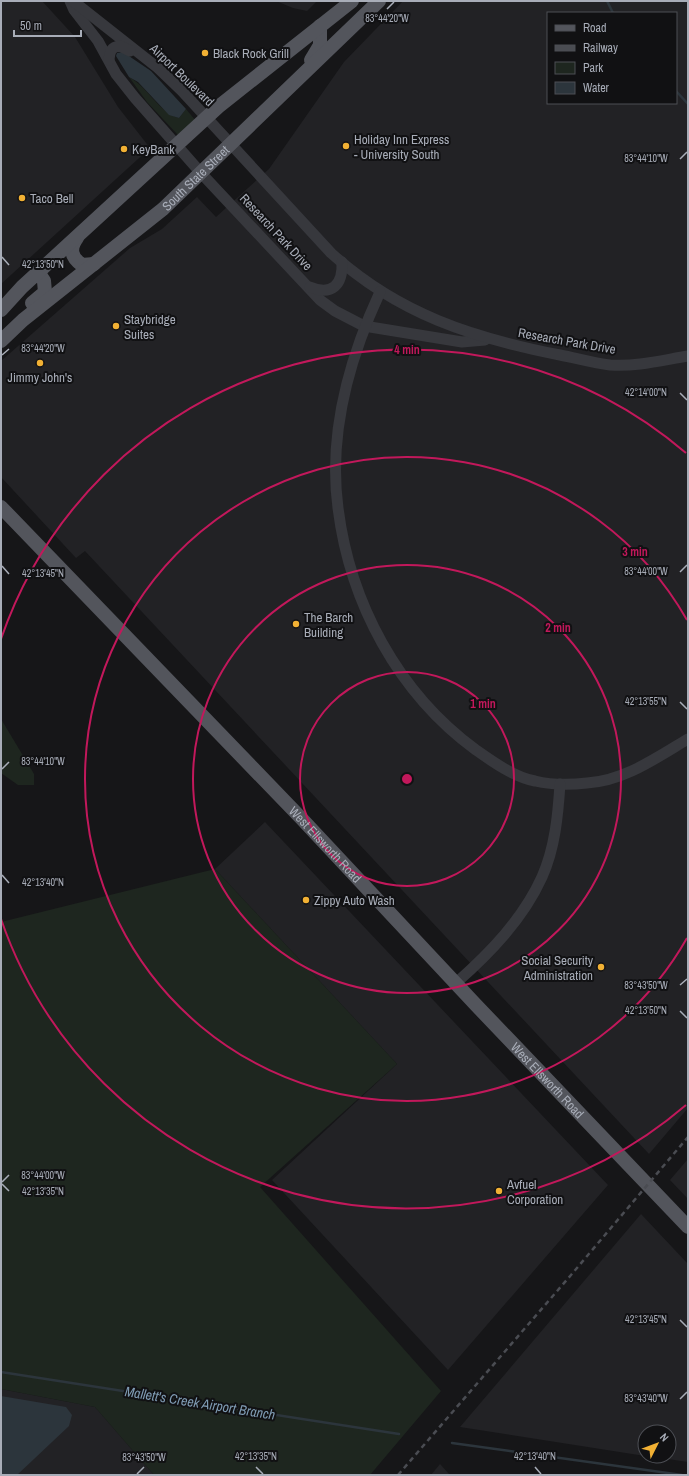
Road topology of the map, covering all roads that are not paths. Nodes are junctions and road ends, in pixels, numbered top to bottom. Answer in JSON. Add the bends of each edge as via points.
{"nodes":[{"id":1,"x":71,"y":1,"type":"edge"},
{"id":2,"x":352,"y":1,"type":"edge"},
{"id":3,"x":379,"y":1,"type":"edge"},
{"id":4,"x":320,"y":26,"type":"junction"},
{"id":5,"x":109,"y":60,"type":"junction"},
{"id":6,"x":158,"y":68,"type":"junction"},
{"id":7,"x":264,"y":112,"type":"junction"},
{"id":8,"x":206,"y":118,"type":"junction"},
{"id":9,"x":231,"y":144,"type":"junction"},
{"id":10,"x":176,"y":146,"type":"junction"},
{"id":11,"x":201,"y":173,"type":"junction"},
{"id":12,"x":80,"y":235,"type":"junction"},
{"id":13,"x":342,"y":262,"type":"junction"},
{"id":14,"x":94,"y":264,"type":"junction"},
{"id":15,"x":38,"y":272,"type":"junction"},
{"id":16,"x":306,"y":285,"type":"junction"},
{"id":17,"x":380,"y":292,"type":"junction"},
{"id":18,"x":3,"y":308,"type":"edge"},
{"id":19,"x":1,"y":320,"type":"edge"},
{"id":20,"x":364,"y":326,"type":"junction"},
{"id":21,"x":6,"y":337,"type":"edge"},
{"id":22,"x":490,"y":340,"type":"junction"},
{"id":23,"x":688,"y":356,"type":"edge"},
{"id":24,"x":1,"y":508,"type":"edge"},
{"id":25,"x":688,"y":739,"type":"edge"},
{"id":26,"x":560,"y":784,"type":"junction"},
{"id":27,"x":456,"y":983,"type":"junction"},
{"id":28,"x":688,"y":1227,"type":"edge"}],
"edges":[{"from":1,"to":5,"type":"street","name":"Airport Boulevard","via":[[74,10],[98,40]]},
{"from":1,"to":6,"type":"street","name":"Airport Boulevard"},
{"from":2,"to":4,"type":"main road"},
{"from":3,"to":7,"type":"main road","name":"South State Street"},
{"from":4,"to":7,"type":"main road","via":[[320,45],[312,58]]},
{"from":4,"to":8,"type":"main road"},
{"from":5,"to":6,"type":"street","via":[[110,51],[120,46],[125,47],[146,64]]},
{"from":5,"to":10,"type":"street","name":"Airport Boulevard","via":[[116,74]]},
{"from":6,"to":8,"type":"street","name":"Airport Boulevard"},
{"from":7,"to":9,"type":"main road","name":"South State Street"},
{"from":8,"to":9,"type":"street","name":"Airport Boulevard"},
{"from":8,"to":10,"type":"main road"},
{"from":9,"to":11,"type":"main road","name":"South State Street"},
{"from":9,"to":13,"type":"street","name":"Research Park Drive"},
{"from":10,"to":11,"type":"street","name":"Research Park Drive"},
{"from":10,"to":12,"type":"main road"},
{"from":11,"to":14,"type":"main road","name":"South State Street","via":[[154,217]]},
{"from":11,"to":16,"type":"street","name":"Research Park Drive"},
{"from":12,"to":14,"type":"main road","via":[[73,244],[73,257],[82,265]]},
{"from":12,"to":15,"type":"main road"},
{"from":13,"to":16,"type":"street","via":[[340,280],[327,291],[319,291]]},
{"from":13,"to":17,"type":"street","name":"Research Park Drive"},
{"from":14,"to":21,"type":"main road","name":"South State Street"},
{"from":15,"to":18,"type":"main road"},
{"from":15,"to":21,"type":"main road","via":[[44,281],[45,292],[13,320]]},
{"from":16,"to":20,"type":"street","name":"Research Park Drive","via":[[335,311]]},
{"from":17,"to":20,"type":"street"},
{"from":17,"to":22,"type":"street","name":"Research Park Drive","via":[[419,312]]},
{"from":18,"to":19,"type":"main road"},
{"from":20,"to":22,"type":"street","name":"Research Park Drive","via":[[462,342]]},
{"from":20,"to":26,"type":"street","via":[[340,413],[336,474],[338,507],[345,544],[354,581],[368,617],[406,679],[425,703],[464,741],[509,770],[534,781]]},
{"from":22,"to":23,"type":"street","name":"Research Park Drive","via":[[610,365],[631,365]]},
{"from":24,"to":27,"type":"main road","name":"West Ellsworth Road","via":[[301,818]]},
{"from":25,"to":26,"type":"street","via":[[625,774],[588,783]]},
{"from":26,"to":27,"type":"street","via":[[554,836],[542,876],[530,900],[499,942]]},
{"from":27,"to":28,"type":"main road","name":"West Ellsworth Road"}]}
